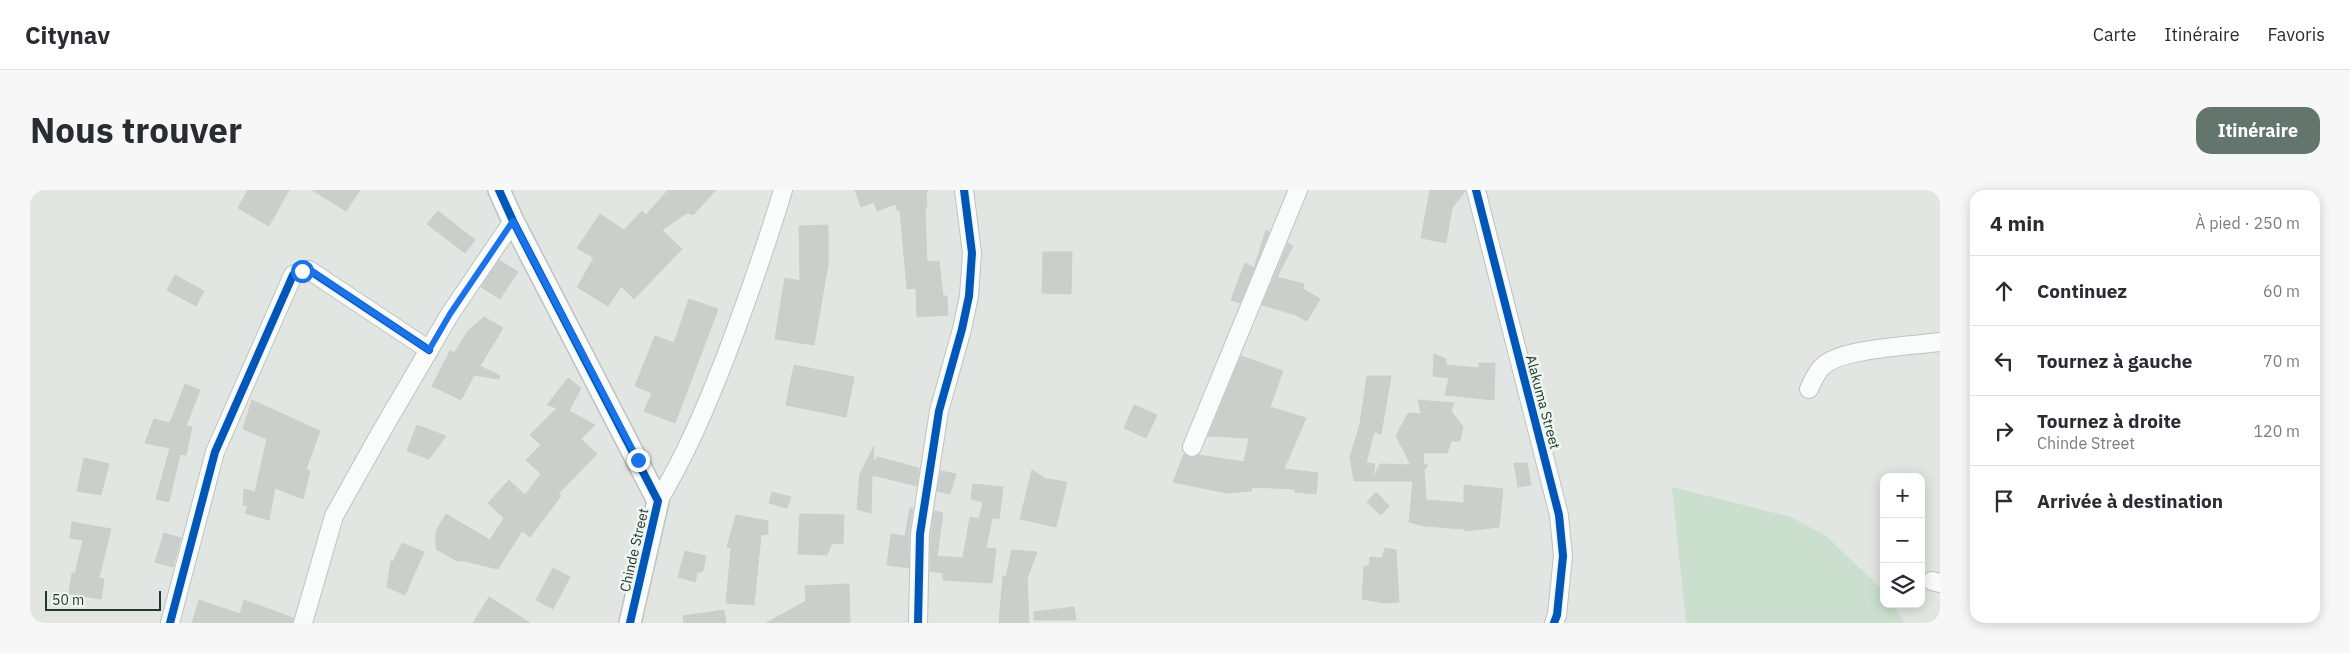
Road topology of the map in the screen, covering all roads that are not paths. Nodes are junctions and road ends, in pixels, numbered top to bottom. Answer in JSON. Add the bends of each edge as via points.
{"nodes":[{"id":1,"x":499,"y":190,"type":"edge"},
{"id":2,"x":783,"y":190,"type":"edge"},
{"id":3,"x":964,"y":190,"type":"edge"},
{"id":4,"x":1298,"y":190,"type":"edge"},
{"id":5,"x":1476,"y":190,"type":"edge"},
{"id":6,"x":513,"y":221,"type":"junction"},
{"id":7,"x":1940,"y":342,"type":"edge"},
{"id":8,"x":429,"y":350,"type":"junction"},
{"id":9,"x":1808,"y":389,"type":"dead end"},
{"id":10,"x":1192,"y":446,"type":"dead end"},
{"id":11,"x":658,"y":502,"type":"junction"},
{"id":12,"x":170,"y":623,"type":"edge"},
{"id":13,"x":303,"y":623,"type":"edge"},
{"id":14,"x":630,"y":623,"type":"edge"},
{"id":15,"x":918,"y":623,"type":"edge"},
{"id":16,"x":1554,"y":623,"type":"edge"}],
"edges":[{"from":1,"to":6,"type":"street","name":"Chinde Street"},
{"from":2,"to":11,"type":"street","via":[[760,268],[699,424],[681,464]]},
{"from":3,"to":15,"type":"street","via":[[972,253],[969,296],[937,421],[920,534]]},
{"from":4,"to":10,"type":"street"},
{"from":5,"to":16,"type":"street","name":"Alakuma Street","via":[[1559,515],[1563,556],[1558,615]]},
{"from":6,"to":8,"type":"street"},
{"from":6,"to":11,"type":"street","name":"Chinde Street"},
{"from":7,"to":9,"type":"street","via":[[1860,352],[1832,359],[1818,371]]},
{"from":8,"to":12,"type":"street","via":[[310,270],[293,275],[215,452]]},
{"from":8,"to":13,"type":"street","via":[[334,516]]},
{"from":11,"to":14,"type":"street","name":"Chinde Street"}]}
